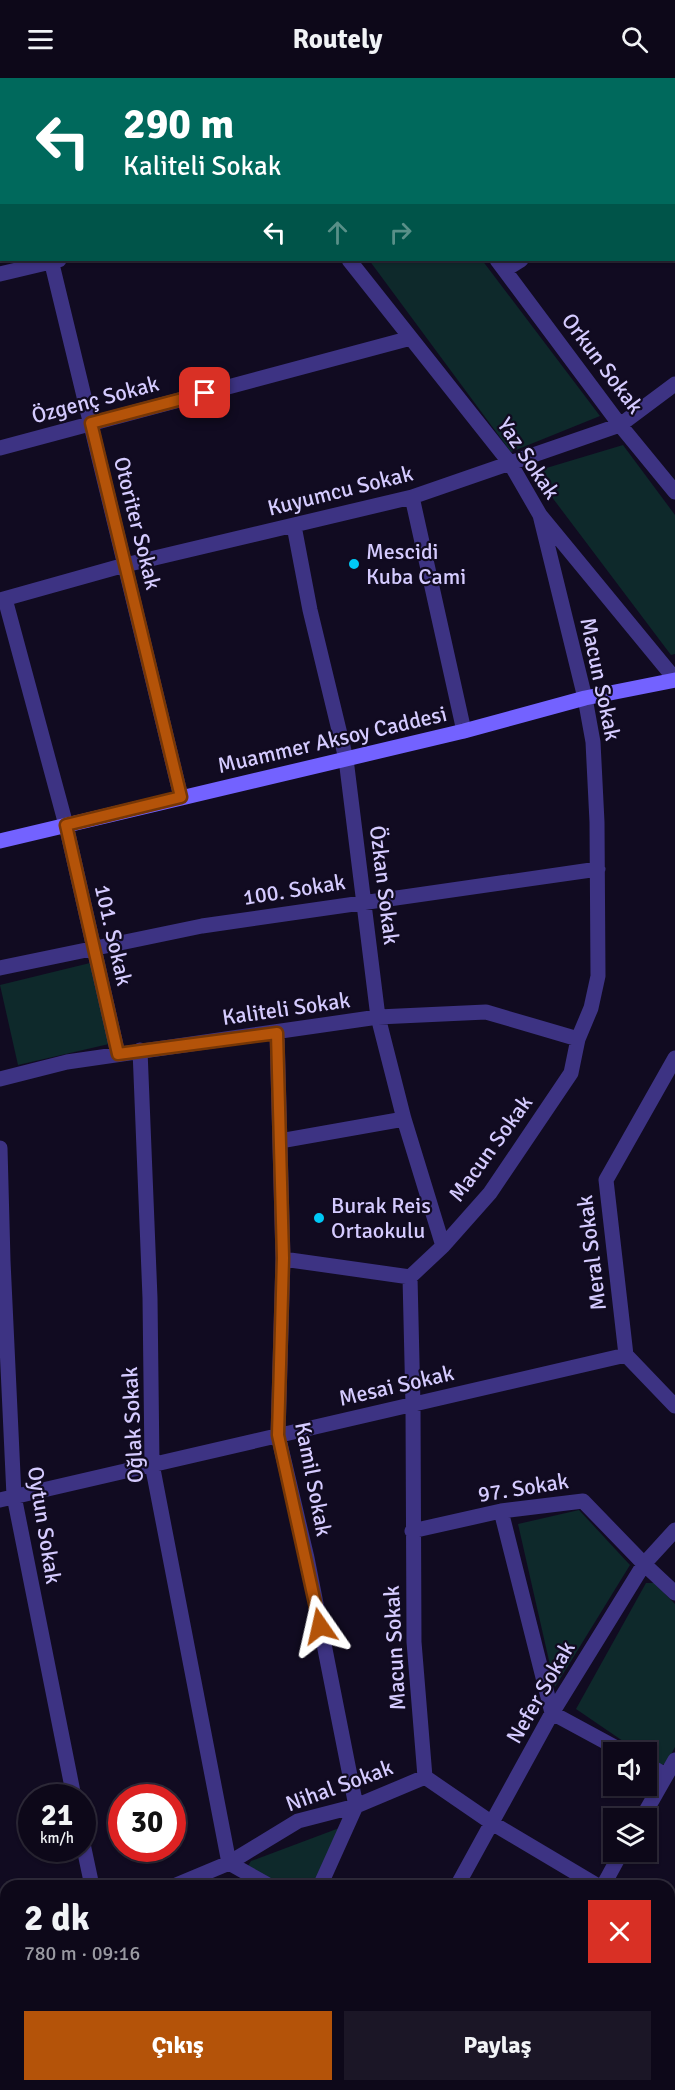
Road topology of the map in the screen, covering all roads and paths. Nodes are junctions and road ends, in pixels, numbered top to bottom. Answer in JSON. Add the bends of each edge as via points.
{"nodes":[{"id":1,"x":50,"y":261,"type":"edge"},
{"id":2,"x":54,"y":261,"type":"edge"},
{"id":3,"x":350,"y":261,"type":"edge"},
{"id":4,"x":517,"y":261,"type":"edge"},
{"id":5,"x":501,"y":265,"type":"edge"},
{"id":6,"x":0,"y":274,"type":"edge"},
{"id":7,"x":411,"y":338,"type":"junction"},
{"id":8,"x":675,"y":384,"type":"edge"},
{"id":9,"x":91,"y":423,"type":"junction"},
{"id":10,"x":620,"y":425,"type":"junction"},
{"id":11,"x":0,"y":448,"type":"edge"},
{"id":12,"x":510,"y":463,"type":"junction"},
{"id":13,"x":675,"y":492,"type":"edge"},
{"id":14,"x":412,"y":497,"type":"junction"},
{"id":15,"x":540,"y":515,"type":"junction"},
{"id":16,"x":294,"y":526,"type":"junction"},
{"id":17,"x":125,"y":565,"type":"junction"},
{"id":18,"x":3,"y":599,"type":"edge"},
{"id":19,"x":675,"y":679,"type":"edge"},
{"id":20,"x":585,"y":698,"type":"junction"},
{"id":21,"x":464,"y":731,"type":"junction"},
{"id":22,"x":346,"y":759,"type":"junction"},
{"id":23,"x":181,"y":797,"type":"junction"},
{"id":24,"x":66,"y":825,"type":"junction"},
{"id":25,"x":0,"y":841,"type":"edge"},
{"id":26,"x":598,"y":869,"type":"junction"},
{"id":27,"x":365,"y":901,"type":"junction"},
{"id":28,"x":94,"y":949,"type":"junction"},
{"id":29,"x":0,"y":968,"type":"edge"},
{"id":30,"x":378,"y":1017,"type":"junction"},
{"id":31,"x":277,"y":1033,"type":"junction"},
{"id":32,"x":578,"y":1039,"type":"junction"},
{"id":33,"x":141,"y":1050,"type":"junction"},
{"id":34,"x":118,"y":1054,"type":"junction"},
{"id":35,"x":675,"y":1058,"type":"edge"},
{"id":36,"x":0,"y":1079,"type":"edge"},
{"id":37,"x":404,"y":1119,"type":"junction"},
{"id":38,"x":280,"y":1141,"type":"junction"},
{"id":39,"x":0,"y":1148,"type":"edge"},
{"id":40,"x":443,"y":1246,"type":"junction"},
{"id":41,"x":283,"y":1258,"type":"junction"},
{"id":42,"x":410,"y":1277,"type":"junction"},
{"id":43,"x":626,"y":1355,"type":"junction"},
{"id":44,"x":413,"y":1405,"type":"junction"},
{"id":45,"x":675,"y":1406,"type":"edge"},
{"id":46,"x":278,"y":1435,"type":"junction"},
{"id":47,"x":152,"y":1464,"type":"junction"},
{"id":48,"x":7,"y":1498,"type":"edge"},
{"id":49,"x":501,"y":1511,"type":"junction"},
{"id":50,"x":675,"y":1530,"type":"edge"},
{"id":51,"x":412,"y":1531,"type":"junction"},
{"id":52,"x":644,"y":1564,"type":"junction"},
{"id":53,"x":675,"y":1593,"type":"edge"},
{"id":54,"x":552,"y":1713,"type":"junction"},
{"id":55,"x":606,"y":1742,"type":"edge"},
{"id":56,"x":675,"y":1760,"type":"edge"},
{"id":57,"x":657,"y":1770,"type":"edge"},
{"id":58,"x":666,"y":1775,"type":"junction"},
{"id":59,"x":425,"y":1777,"type":"junction"},
{"id":60,"x":71,"y":1784,"type":"edge"},
{"id":61,"x":356,"y":1806,"type":"junction"},
{"id":62,"x":648,"y":1808,"type":"edge"},
{"id":63,"x":492,"y":1823,"type":"junction"},
{"id":64,"x":87,"y":1862,"type":"edge"},
{"id":65,"x":615,"y":1862,"type":"edge"},
{"id":66,"x":229,"y":1863,"type":"junction"},
{"id":67,"x":91,"y":1880,"type":"edge"},
{"id":68,"x":188,"y":1880,"type":"edge"},
{"id":69,"x":259,"y":1880,"type":"edge"},
{"id":70,"x":323,"y":1880,"type":"edge"},
{"id":71,"x":460,"y":1880,"type":"edge"},
{"id":72,"x":590,"y":1880,"type":"edge"},
{"id":73,"x":604,"y":1880,"type":"edge"}],
"edges":[{"from":1,"to":6,"type":"street"},
{"from":2,"to":9,"type":"street","name":"Otoriter Sokak"},
{"from":3,"to":7,"type":"street","name":"Yaz Sokak"},
{"from":4,"to":5,"type":"street"},
{"from":5,"to":10,"type":"street","name":"Orkun Sokak"},
{"from":7,"to":9,"type":"street","name":"Özgenç Sokak"},
{"from":7,"to":12,"type":"street","name":"Yaz Sokak"},
{"from":8,"to":10,"type":"street","name":"Kuyumcu Sokak"},
{"from":9,"to":11,"type":"street","name":"Özgenç Sokak"},
{"from":9,"to":17,"type":"street","name":"Otoriter Sokak"},
{"from":10,"to":12,"type":"street","name":"Kuyumcu Sokak"},
{"from":10,"to":13,"type":"street","name":"Orkun Sokak"},
{"from":12,"to":14,"type":"street","name":"Kuyumcu Sokak"},
{"from":12,"to":15,"type":"street","name":"Yaz Sokak"},
{"from":14,"to":16,"type":"street","name":"Kuyumcu Sokak"},
{"from":14,"to":21,"type":"street"},
{"from":15,"to":19,"type":"street","name":"Yaz Sokak"},
{"from":15,"to":20,"type":"street","name":"Macun Sokak"},
{"from":16,"to":17,"type":"street","name":"Kuyumcu Sokak"},
{"from":16,"to":22,"type":"street","name":"Özkan Sokak"},
{"from":17,"to":18,"type":"street","name":"Kuyumcu Sokak"},
{"from":17,"to":23,"type":"street","name":"Otoriter Sokak"},
{"from":18,"to":24,"type":"street","name":"101. Sokak"},
{"from":19,"to":20,"type":"main road","name":"Muammer Aksoy Caddesi"},
{"from":20,"to":21,"type":"main road","name":"Muammer Aksoy Caddesi"},
{"from":20,"to":26,"type":"street","name":"Macun Sokak","via":[[593,742]]},
{"from":21,"to":22,"type":"main road","name":"Muammer Aksoy Caddesi"},
{"from":22,"to":23,"type":"main road","name":"Muammer Aksoy Caddesi"},
{"from":22,"to":27,"type":"street","name":"Özkan Sokak"},
{"from":23,"to":24,"type":"main road","name":"Muammer Aksoy Caddesi"},
{"from":24,"to":25,"type":"main road","name":"Muammer Aksoy Caddesi"},
{"from":24,"to":28,"type":"street","name":"101. Sokak"},
{"from":26,"to":27,"type":"street","name":"100. Sokak"},
{"from":26,"to":32,"type":"street","name":"Macun Sokak","via":[[598,976],[591,1008]]},
{"from":27,"to":28,"type":"street","name":"100. Sokak","via":[[202,926]]},
{"from":27,"to":30,"type":"street","name":"Özkan Sokak"},
{"from":28,"to":29,"type":"street","name":"100. Sokak"},
{"from":28,"to":34,"type":"street","name":"101. Sokak"},
{"from":30,"to":31,"type":"street","name":"Kaliteli Sokak"},
{"from":30,"to":32,"type":"street","name":"Kaliteli Sokak","via":[[486,1012]]},
{"from":30,"to":37,"type":"street","name":"Özkan Sokak"},
{"from":31,"to":33,"type":"street","name":"Kaliteli Sokak"},
{"from":31,"to":38,"type":"street","name":"Kamil Sokak"},
{"from":32,"to":40,"type":"street","name":"Macun Sokak","via":[[571,1073],[490,1193]]},
{"from":33,"to":34,"type":"street","name":"Kaliteli Sokak"},
{"from":33,"to":47,"type":"street","name":"Oğlak Sokak"},
{"from":34,"to":36,"type":"street","name":"Kaliteli Sokak"},
{"from":35,"to":43,"type":"street","name":"Meral Sokak","via":[[606,1180]]},
{"from":37,"to":38,"type":"street"},
{"from":37,"to":40,"type":"street","name":"Özkan Sokak"},
{"from":38,"to":41,"type":"street","name":"Kamil Sokak"},
{"from":39,"to":48,"type":"street","name":"Oytun Sokak"},
{"from":40,"to":42,"type":"street","name":"Macun Sokak"},
{"from":41,"to":42,"type":"street"},
{"from":41,"to":46,"type":"street","name":"Kamil Sokak"},
{"from":42,"to":44,"type":"street","name":"Macun Sokak"},
{"from":43,"to":44,"type":"street","name":"Mesai Sokak"},
{"from":43,"to":45,"type":"street"},
{"from":44,"to":46,"type":"street","name":"Mesai Sokak"},
{"from":44,"to":51,"type":"street","name":"Macun Sokak"},
{"from":46,"to":47,"type":"street","name":"Mesai Sokak"},
{"from":46,"to":61,"type":"street","name":"Kamil Sokak","via":[[307,1558]]},
{"from":47,"to":48,"type":"street","name":"Mesai Sokak"},
{"from":47,"to":66,"type":"street","name":"Oğlak Sokak"},
{"from":48,"to":60,"type":"street","name":"Oytun Sokak"},
{"from":49,"to":51,"type":"street","name":"97. Sokak"},
{"from":49,"to":52,"type":"street","name":"97. Sokak","via":[[583,1501]]},
{"from":49,"to":54,"type":"street"},
{"from":50,"to":52,"type":"street","name":"Nefer Sokak"},
{"from":51,"to":59,"type":"street","name":"Macun Sokak","via":[[414,1642]]},
{"from":52,"to":53,"type":"street","name":"97. Sokak"},
{"from":52,"to":54,"type":"street","name":"Nefer Sokak"},
{"from":54,"to":55,"type":"street"},
{"from":54,"to":63,"type":"street","name":"Nefer Sokak"},
{"from":56,"to":58,"type":"street"},
{"from":57,"to":58,"type":"street"},
{"from":58,"to":62,"type":"street"},
{"from":59,"to":61,"type":"street","name":"Nihal Sokak"},
{"from":59,"to":63,"type":"street"},
{"from":61,"to":66,"type":"street","name":"Nihal Sokak","via":[[298,1821]]},
{"from":61,"to":70,"type":"street"},
{"from":63,"to":71,"type":"street","name":"Nefer Sokak"},
{"from":63,"to":72,"type":"street"},
{"from":64,"to":67,"type":"street"},
{"from":65,"to":73,"type":"street"},
{"from":66,"to":68,"type":"street","name":"Nihal Sokak"},
{"from":66,"to":69,"type":"street"}]}
